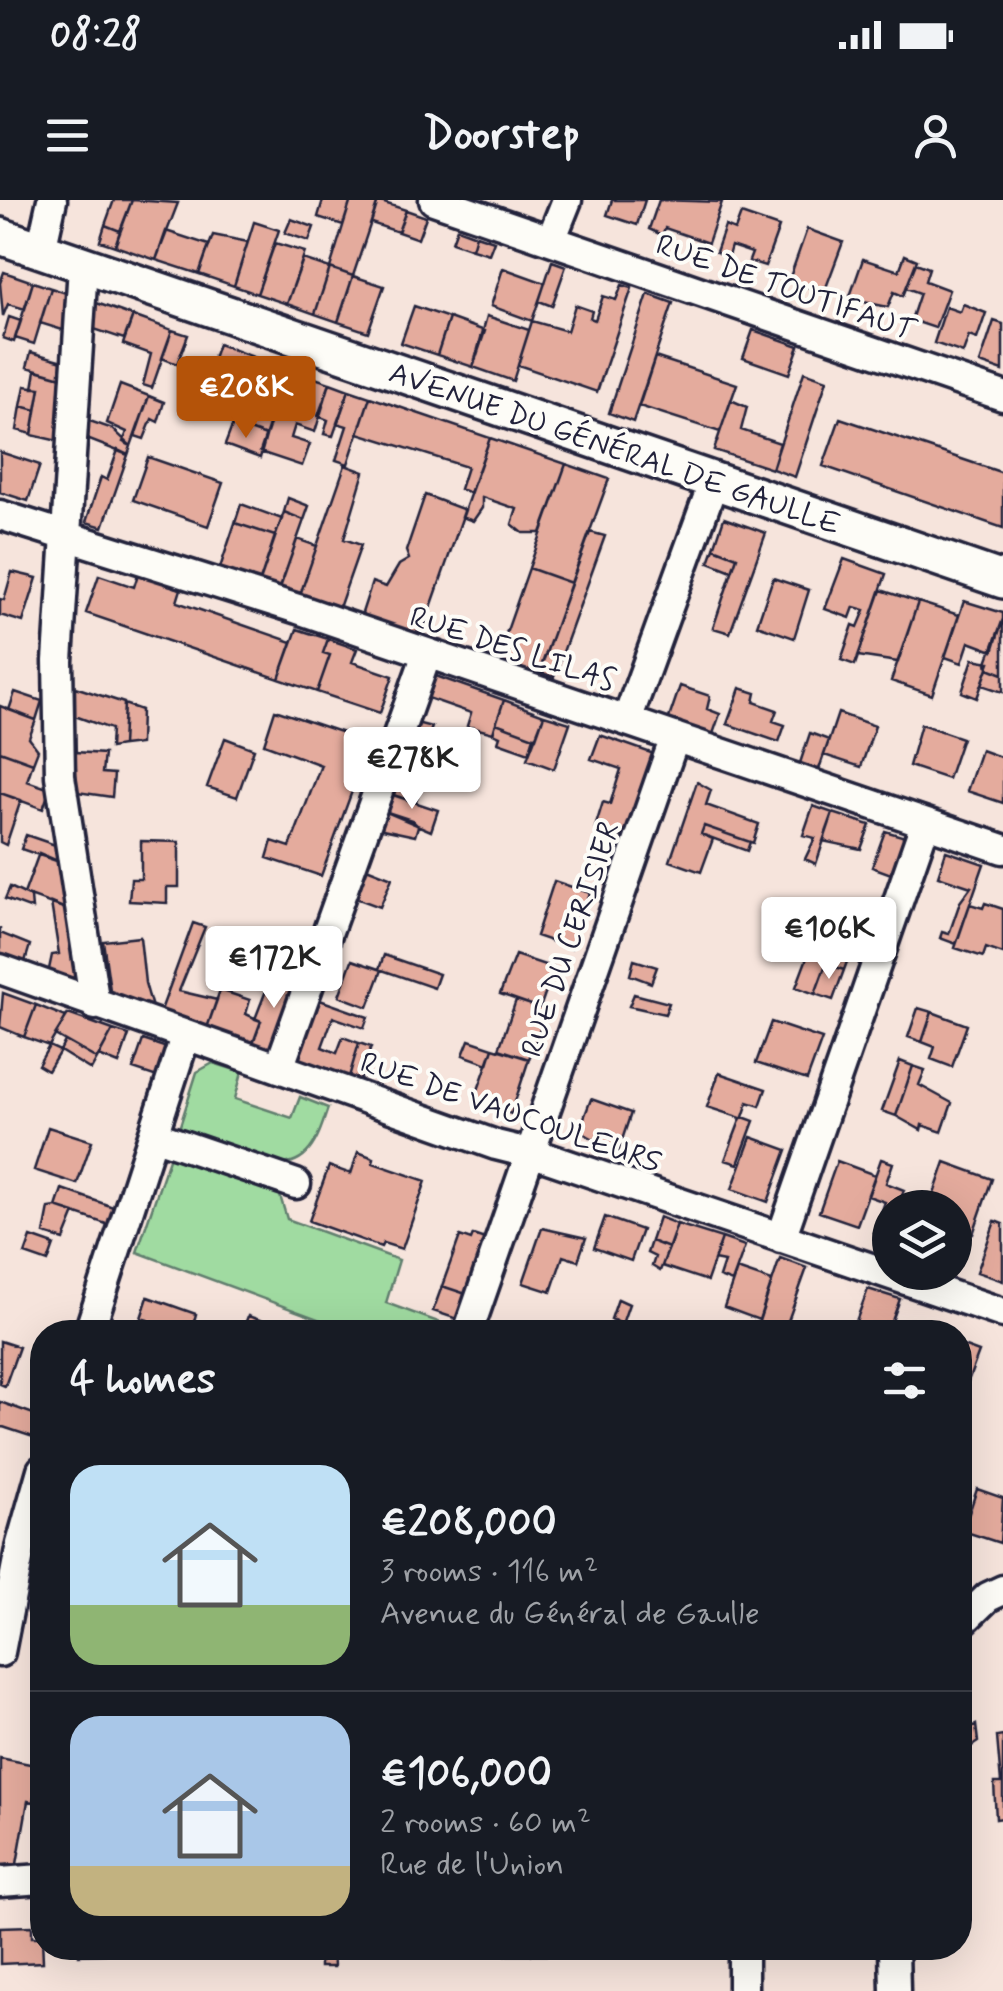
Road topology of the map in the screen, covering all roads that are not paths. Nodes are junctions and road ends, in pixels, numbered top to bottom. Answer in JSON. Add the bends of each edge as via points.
{"nodes":[{"id":1,"x":52,"y":200,"type":"edge"},
{"id":2,"x":434,"y":200,"type":"edge"},
{"id":3,"x":567,"y":200,"type":"edge"},
{"id":4,"x":0,"y":236,"type":"edge"},
{"id":5,"x":551,"y":240,"type":"junction"},
{"id":6,"x":41,"y":250,"type":"junction"},
{"id":7,"x":83,"y":266,"type":"junction"},
{"id":8,"x":1003,"y":396,"type":"edge"},
{"id":9,"x":714,"y":481,"type":"junction"},
{"id":10,"x":0,"y":515,"type":"edge"},
{"id":11,"x":67,"y":538,"type":"junction"},
{"id":12,"x":1003,"y":580,"type":"edge"},
{"id":13,"x":427,"y":654,"type":"junction"},
{"id":14,"x":627,"y":720,"type":"junction"},
{"id":15,"x":675,"y":737,"type":"junction"},
{"id":16,"x":925,"y":824,"type":"junction"},
{"id":17,"x":1003,"y":849,"type":"edge"},
{"id":18,"x":0,"y":968,"type":"edge"},
{"id":19,"x":95,"y":1005,"type":"junction"},
{"id":20,"x":185,"y":1037,"type":"junction"},
{"id":21,"x":279,"y":1068,"type":"junction"},
{"id":22,"x":156,"y":1136,"type":"junction"},
{"id":23,"x":528,"y":1153,"type":"junction"},
{"id":24,"x":296,"y":1184,"type":"dead end"},
{"id":25,"x":781,"y":1238,"type":"junction"},
{"id":26,"x":1003,"y":1313,"type":"edge"},
{"id":27,"x":94,"y":1320,"type":"edge"},
{"id":28,"x":472,"y":1320,"type":"edge"},
{"id":29,"x":30,"y":1513,"type":"edge"},
{"id":30,"x":21,"y":1545,"type":"edge"},
{"id":31,"x":1003,"y":1590,"type":"edge"},
{"id":32,"x":972,"y":1612,"type":"edge"},
{"id":33,"x":0,"y":1652,"type":"edge"},
{"id":34,"x":30,"y":1880,"type":"edge"},
{"id":35,"x":0,"y":1882,"type":"edge"},
{"id":36,"x":743,"y":1960,"type":"edge"},
{"id":37,"x":894,"y":1960,"type":"edge"},
{"id":38,"x":743,"y":1991,"type":"edge"},
{"id":39,"x":895,"y":1991,"type":"edge"}],
"edges":[{"from":1,"to":6,"type":"street"},
{"from":2,"to":5,"type":"street","name":"RUE DE TOUTIFAUT"},
{"from":3,"to":5,"type":"street"},
{"from":4,"to":6,"type":"main road","name":"AVENUE DU GÉNÉRAL DE GAULLE"},
{"from":5,"to":8,"type":"street","name":"RUE DE TOUTIFAUT"},
{"from":6,"to":7,"type":"main road","name":"AVENUE DU GÉNÉRAL DE GAULLE"},
{"from":7,"to":9,"type":"main road","name":"AVENUE DU GÉNÉRAL DE GAULLE"},
{"from":7,"to":11,"type":"street"},
{"from":9,"to":12,"type":"main road","name":"AVENUE DU GÉNÉRAL DE GAULLE"},
{"from":9,"to":14,"type":"street"},
{"from":10,"to":11,"type":"street","name":"RUE DES LILAS"},
{"from":11,"to":13,"type":"street","name":"RUE DES LILAS"},
{"from":11,"to":19,"type":"street","via":[[58,661],[60,776]]},
{"from":13,"to":14,"type":"street","name":"RUE DES LILAS"},
{"from":13,"to":21,"type":"street"},
{"from":14,"to":15,"type":"street","name":"RUE DES LILAS"},
{"from":15,"to":16,"type":"street","name":"RUE DES LILAS"},
{"from":15,"to":23,"type":"street","name":"RUE DU CERISIER"},
{"from":16,"to":17,"type":"street","name":"RUE DES LILAS"},
{"from":16,"to":25,"type":"street"},
{"from":18,"to":19,"type":"street","name":"RUE DE VAUCOULEURS"},
{"from":19,"to":20,"type":"street","name":"RUE DE VAUCOULEURS"},
{"from":20,"to":21,"type":"street","name":"RUE DE VAUCOULEURS"},
{"from":20,"to":22,"type":"street"},
{"from":21,"to":23,"type":"street","name":"RUE DE VAUCOULEURS"},
{"from":22,"to":24,"type":"street"},
{"from":22,"to":27,"type":"street"},
{"from":23,"to":25,"type":"street","name":"RUE DE VAUCOULEURS"},
{"from":23,"to":28,"type":"street","name":"RUE DU CERISIER"},
{"from":25,"to":26,"type":"street","name":"RUE DE VAUCOULEURS"},
{"from":29,"to":30,"type":"street"},
{"from":30,"to":33,"type":"street"},
{"from":31,"to":32,"type":"street"},
{"from":34,"to":35,"type":"street"},
{"from":36,"to":38,"type":"street"},
{"from":37,"to":39,"type":"street"}]}
